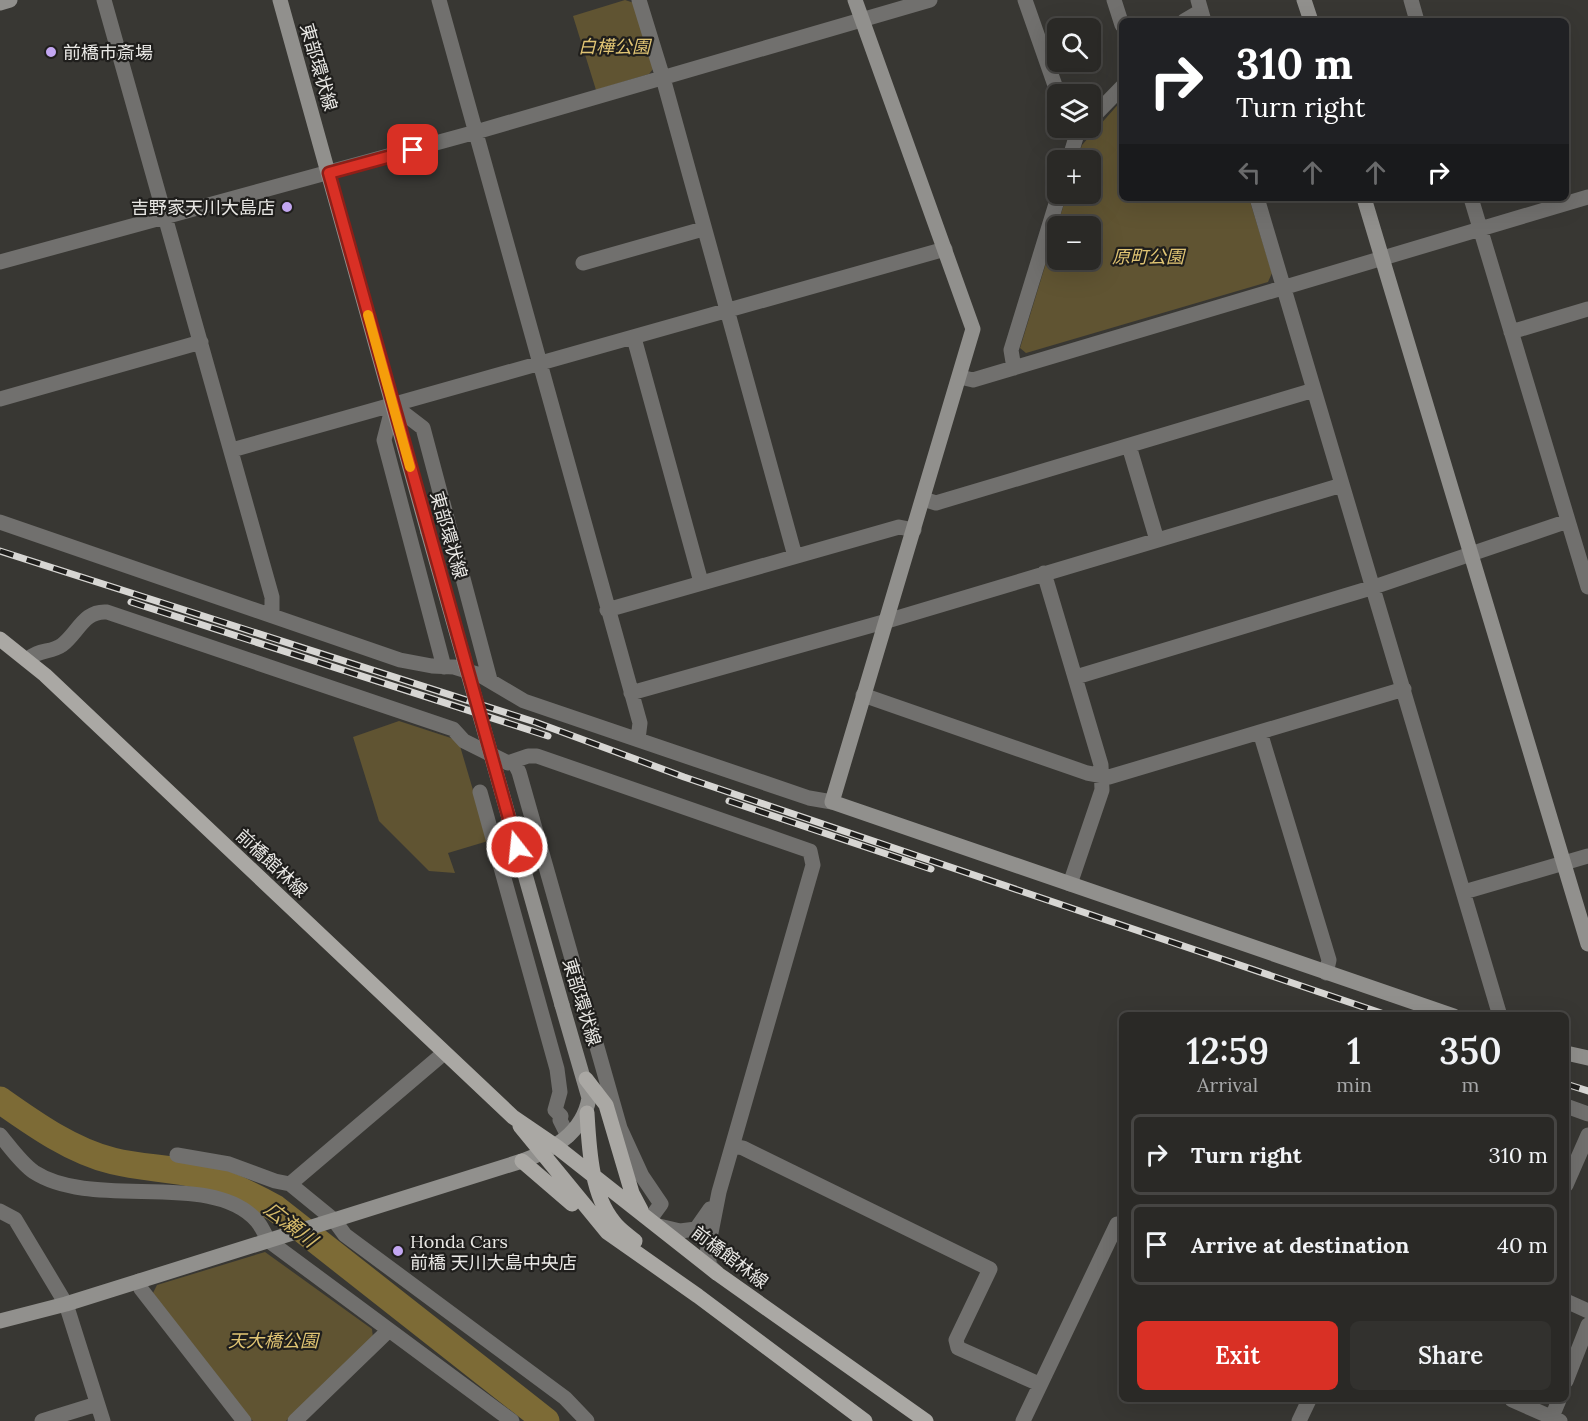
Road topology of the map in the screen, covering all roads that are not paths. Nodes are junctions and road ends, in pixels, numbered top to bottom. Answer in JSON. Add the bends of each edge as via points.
{"nodes":[{"id":1,"x":10,"y":0,"type":"edge"},
{"id":2,"x":104,"y":0,"type":"edge"},
{"id":3,"x":280,"y":0,"type":"edge"},
{"id":4,"x":439,"y":0,"type":"edge"},
{"id":5,"x":639,"y":0,"type":"edge"},
{"id":6,"x":855,"y":0,"type":"edge"},
{"id":7,"x":930,"y":0,"type":"edge"},
{"id":8,"x":1025,"y":0,"type":"edge"},
{"id":9,"x":1114,"y":0,"type":"edge"},
{"id":10,"x":1304,"y":0,"type":"edge"},
{"id":11,"x":1411,"y":0,"type":"edge"},
{"id":12,"x":0,"y":3,"type":"edge"},
{"id":13,"x":1120,"y":18,"type":"edge"},
{"id":14,"x":1310,"y":18,"type":"edge"},
{"id":15,"x":1416,"y":18,"type":"edge"},
{"id":16,"x":861,"y":20,"type":"junction"},
{"id":17,"x":663,"y":78,"type":"junction"},
{"id":18,"x":1054,"y":84,"type":"edge"},
{"id":19,"x":1119,"y":90,"type":"edge"},
{"id":20,"x":1101,"y":109,"type":"edge"},
{"id":21,"x":476,"y":132,"type":"junction"},
{"id":22,"x":329,"y":173,"type":"junction"},
{"id":23,"x":1588,"y":197,"type":"edge"},
{"id":24,"x":1258,"y":201,"type":"edge"},
{"id":25,"x":1365,"y":201,"type":"edge"},
{"id":26,"x":1472,"y":201,"type":"edge"},
{"id":27,"x":1056,"y":204,"type":"edge"},
{"id":28,"x":166,"y":218,"type":"junction"},
{"id":29,"x":1480,"y":229,"type":"junction"},
{"id":30,"x":703,"y":230,"type":"junction"},
{"id":31,"x":945,"y":249,"type":"junction"},
{"id":32,"x":1382,"y":258,"type":"junction"},
{"id":33,"x":0,"y":261,"type":"edge"},
{"id":34,"x":583,"y":263,"type":"dead end"},
{"id":35,"x":1284,"y":288,"type":"junction"},
{"id":36,"x":1588,"y":309,"type":"edge"},
{"id":37,"x":726,"y":312,"type":"junction"},
{"id":38,"x":1511,"y":332,"type":"junction"},
{"id":39,"x":634,"y":338,"type":"junction"},
{"id":40,"x":201,"y":342,"type":"junction"},
{"id":41,"x":540,"y":364,"type":"junction"},
{"id":42,"x":1014,"y":368,"type":"junction"},
{"id":43,"x":960,"y":377,"type":"junction"},
{"id":44,"x":1314,"y":390,"type":"junction"},
{"id":45,"x":0,"y":399,"type":"edge"},
{"id":46,"x":393,"y":405,"type":"junction"},
{"id":47,"x":1129,"y":446,"type":"junction"},
{"id":48,"x":232,"y":450,"type":"junction"},
{"id":49,"x":1342,"y":485,"type":"junction"},
{"id":50,"x":923,"y":500,"type":"junction"},
{"id":51,"x":1568,"y":521,"type":"junction"},
{"id":52,"x":0,"y":522,"type":"edge"},
{"id":53,"x":914,"y":530,"type":"junction"},
{"id":54,"x":1157,"y":540,"type":"junction"},
{"id":55,"x":1470,"y":555,"type":"junction"},
{"id":56,"x":795,"y":556,"type":"junction"},
{"id":57,"x":1044,"y":573,"type":"junction"},
{"id":58,"x":701,"y":582,"type":"junction"},
{"id":59,"x":1374,"y":587,"type":"junction"},
{"id":60,"x":1588,"y":587,"type":"edge"},
{"id":61,"x":607,"y":610,"type":"junction"},
{"id":62,"x":272,"y":615,"type":"junction"},
{"id":63,"x":887,"y":621,"type":"junction"},
{"id":64,"x":0,"y":639,"type":"edge"},
{"id":65,"x":27,"y":660,"type":"junction"},
{"id":66,"x":444,"y":667,"type":"junction"},
{"id":67,"x":1076,"y":677,"type":"junction"},
{"id":68,"x":490,"y":680,"type":"junction"},
{"id":69,"x":1404,"y":690,"type":"junction"},
{"id":70,"x":631,"y":693,"type":"junction"},
{"id":71,"x":863,"y":695,"type":"junction"},
{"id":72,"x":1260,"y":732,"type":"junction"},
{"id":73,"x":638,"y":739,"type":"junction"},
{"id":74,"x":514,"y":762,"type":"junction"},
{"id":75,"x":1103,"y":776,"type":"junction"},
{"id":76,"x":480,"y":792,"type":"dead end"},
{"id":77,"x":831,"y":801,"type":"junction"},
{"id":78,"x":1588,"y":856,"type":"edge"},
{"id":79,"x":1564,"y":863,"type":"junction"},
{"id":80,"x":1070,"y":884,"type":"junction"},
{"id":81,"x":1464,"y":892,"type":"junction"},
{"id":82,"x":1588,"y":944,"type":"edge"},
{"id":83,"x":1326,"y":973,"type":"junction"},
{"id":84,"x":1442,"y":1012,"type":"edge"},
{"id":85,"x":1499,"y":1012,"type":"edge"},
{"id":86,"x":444,"y":1053,"type":"junction"},
{"id":87,"x":1569,"y":1054,"type":"edge"},
{"id":88,"x":1588,"y":1058,"type":"edge"},
{"id":89,"x":586,"y":1079,"type":"junction"},
{"id":90,"x":1569,"y":1107,"type":"edge"},
{"id":91,"x":587,"y":1113,"type":"junction"},
{"id":92,"x":1588,"y":1114,"type":"edge"},
{"id":93,"x":514,"y":1118,"type":"junction"},
{"id":94,"x":0,"y":1135,"type":"edge"},
{"id":95,"x":1588,"y":1135,"type":"edge"},
{"id":96,"x":562,"y":1141,"type":"junction"},
{"id":97,"x":733,"y":1146,"type":"junction"},
{"id":98,"x":542,"y":1154,"type":"junction"},
{"id":99,"x":177,"y":1155,"type":"dead end"},
{"id":100,"x":522,"y":1161,"type":"junction"},
{"id":101,"x":596,"y":1178,"type":"junction"},
{"id":102,"x":1569,"y":1178,"type":"edge"},
{"id":103,"x":290,"y":1184,"type":"junction"},
{"id":104,"x":719,"y":1192,"type":"junction"},
{"id":105,"x":0,"y":1211,"type":"edge"},
{"id":106,"x":651,"y":1220,"type":"junction"},
{"id":107,"x":328,"y":1222,"type":"junction"},
{"id":108,"x":1119,"y":1225,"type":"edge"},
{"id":109,"x":607,"y":1232,"type":"junction"},
{"id":110,"x":276,"y":1239,"type":"junction"},
{"id":111,"x":718,"y":1274,"type":"junction"},
{"id":112,"x":139,"y":1281,"type":"junction"},
{"id":113,"x":698,"y":1296,"type":"junction"},
{"id":114,"x":1569,"y":1302,"type":"edge"},
{"id":115,"x":66,"y":1304,"type":"junction"},
{"id":116,"x":1588,"y":1311,"type":"edge"},
{"id":117,"x":0,"y":1321,"type":"edge"},
{"id":118,"x":1588,"y":1324,"type":"edge"},
{"id":119,"x":389,"y":1330,"type":"junction"},
{"id":120,"x":1569,"y":1373,"type":"edge"},
{"id":121,"x":1039,"y":1384,"type":"junction"},
{"id":122,"x":1308,"y":1402,"type":"edge"},
{"id":123,"x":1517,"y":1402,"type":"edge"},
{"id":124,"x":1559,"y":1402,"type":"edge"},
{"id":125,"x":97,"y":1404,"type":"junction"},
{"id":126,"x":1556,"y":1419,"type":"edge"},
{"id":127,"x":42,"y":1421,"type":"edge"},
{"id":128,"x":103,"y":1421,"type":"edge"},
{"id":129,"x":244,"y":1421,"type":"edge"},
{"id":130,"x":295,"y":1421,"type":"edge"},
{"id":131,"x":512,"y":1421,"type":"edge"},
{"id":132,"x":587,"y":1421,"type":"edge"},
{"id":133,"x":866,"y":1421,"type":"edge"},
{"id":134,"x":926,"y":1421,"type":"edge"},
{"id":135,"x":1023,"y":1421,"type":"edge"},
{"id":136,"x":1299,"y":1421,"type":"edge"}],
"edges":[{"from":1,"to":12,"type":"street"},
{"from":2,"to":28,"type":"street"},
{"from":3,"to":22,"type":"street","name":"東部環状線"},
{"from":4,"to":21,"type":"street"},
{"from":5,"to":17,"type":"street"},
{"from":6,"to":16,"type":"street"},
{"from":7,"to":16,"type":"street"},
{"from":8,"to":18,"type":"street"},
{"from":9,"to":13,"type":"street"},
{"from":10,"to":14,"type":"street"},
{"from":11,"to":15,"type":"street"},
{"from":16,"to":17,"type":"street"},
{"from":16,"to":31,"type":"street"},
{"from":17,"to":21,"type":"street"},
{"from":17,"to":30,"type":"street"},
{"from":19,"to":20,"type":"street"},
{"from":21,"to":22,"type":"street"},
{"from":21,"to":41,"type":"street"},
{"from":22,"to":28,"type":"street"},
{"from":22,"to":46,"type":"street","name":"東部環状線"},
{"from":23,"to":29,"type":"street"},
{"from":24,"to":35,"type":"street"},
{"from":25,"to":32,"type":"street"},
{"from":26,"to":29,"type":"street"},
{"from":27,"to":42,"type":"street","via":[[1011,350]]},
{"from":28,"to":33,"type":"street"},
{"from":28,"to":40,"type":"street"},
{"from":29,"to":32,"type":"street"},
{"from":29,"to":38,"type":"street"},
{"from":30,"to":34,"type":"street"},
{"from":30,"to":37,"type":"street"},
{"from":31,"to":37,"type":"street"},
{"from":31,"to":43,"type":"street","via":[[973,324]]},
{"from":32,"to":35,"type":"street"},
{"from":32,"to":55,"type":"street"},
{"from":35,"to":42,"type":"street"},
{"from":35,"to":44,"type":"street"},
{"from":36,"to":38,"type":"street"},
{"from":37,"to":39,"type":"street"},
{"from":37,"to":56,"type":"street"},
{"from":38,"to":51,"type":"street"},
{"from":39,"to":41,"type":"street"},
{"from":39,"to":58,"type":"street"},
{"from":40,"to":45,"type":"street"},
{"from":40,"to":48,"type":"street"},
{"from":41,"to":46,"type":"street"},
{"from":41,"to":61,"type":"street"},
{"from":42,"to":43,"type":"street","via":[[973,380]]},
{"from":43,"to":50,"type":"street"},
{"from":44,"to":47,"type":"street"},
{"from":44,"to":49,"type":"street"},
{"from":46,"to":48,"type":"street"},
{"from":46,"to":66,"type":"street","via":[[384,440]]},
{"from":46,"to":68,"type":"street","via":[[423,428]]},
{"from":46,"to":89,"type":"street","name":"東部環状線","bridge":true},
{"from":47,"to":50,"type":"street","via":[[936,503]]},
{"from":47,"to":54,"type":"street"},
{"from":48,"to":62,"type":"street","via":[[272,597]]},
{"from":49,"to":54,"type":"street"},
{"from":49,"to":59,"type":"street"},
{"from":50,"to":53,"type":"street"},
{"from":51,"to":55,"type":"street"},
{"from":51,"to":60,"type":"street"},
{"from":52,"to":62,"type":"street"},
{"from":53,"to":56,"type":"street","via":[[899,527]]},
{"from":53,"to":63,"type":"street"},
{"from":54,"to":57,"type":"street"},
{"from":55,"to":59,"type":"street"},
{"from":55,"to":79,"type":"street"},
{"from":56,"to":58,"type":"street"},
{"from":57,"to":63,"type":"street"},
{"from":57,"to":67,"type":"street"},
{"from":58,"to":61,"type":"street"},
{"from":59,"to":67,"type":"street"},
{"from":59,"to":69,"type":"street"},
{"from":61,"to":70,"type":"street"},
{"from":62,"to":66,"type":"street","via":[[400,660]]},
{"from":63,"to":70,"type":"street"},
{"from":63,"to":71,"type":"street"},
{"from":64,"to":65,"type":"main road","name":"前橋館林線"},
{"from":65,"to":74,"type":"street","via":[[39,651],[60,646],[93,614],[107,612],[453,729],[464,741],[508,763]]},
{"from":65,"to":86,"type":"main road","name":"前橋館林線"},
{"from":66,"to":68,"type":"street"},
{"from":67,"to":75,"type":"street"},
{"from":68,"to":73,"type":"street","via":[[524,701]]},
{"from":69,"to":72,"type":"street"},
{"from":69,"to":81,"type":"street"},
{"from":70,"to":73,"type":"street","via":[[640,723]]},
{"from":71,"to":75,"type":"street"},
{"from":71,"to":77,"type":"street"},
{"from":72,"to":75,"type":"street","via":[[1116,776]]},
{"from":72,"to":83,"type":"street","via":[[1329,960]]},
{"from":73,"to":77,"type":"street","via":[[808,798]]},
{"from":74,"to":97,"type":"street","via":[[537,756],[813,853],[813,865]]},
{"from":74,"to":106,"type":"street","via":[[620,1128],[642,1176],[661,1204]]},
{"from":75,"to":80,"type":"street","via":[[1102,790]]},
{"from":76,"to":96,"type":"street","via":[[557,1069],[560,1092],[555,1110],[561,1116]]},
{"from":77,"to":80,"type":"street"},
{"from":78,"to":79,"type":"street"},
{"from":79,"to":81,"type":"street"},
{"from":79,"to":82,"type":"street"},
{"from":80,"to":83,"type":"street"},
{"from":81,"to":85,"type":"street"},
{"from":83,"to":84,"type":"street"},
{"from":86,"to":93,"type":"main road","name":"前橋館林線"},
{"from":86,"to":103,"type":"street"},
{"from":87,"to":88,"type":"street"},
{"from":89,"to":91,"type":"street","name":"東部環状線","via":[[590,1098]]},
{"from":89,"to":106,"type":"main road","via":[[606,1105],[632,1193]]},
{"from":90,"to":92,"type":"street"},
{"from":91,"to":96,"type":"street"},
{"from":91,"to":101,"type":"main road"},
{"from":93,"to":96,"type":"main road","name":"前橋館林線"},
{"from":93,"to":98,"type":"main road","name":"前橋館林線"},
{"from":94,"to":110,"type":"street","via":[[31,1170],[51,1180],[110,1192],[182,1192],[223,1201],[241,1209]]},
{"from":95,"to":102,"type":"street"},
{"from":96,"to":98,"type":"street"},
{"from":96,"to":101,"type":"main road","name":"前橋館林線"},
{"from":97,"to":104,"type":"street"},
{"from":97,"to":121,"type":"street","via":[[990,1269],[956,1340],[958,1348]]},
{"from":98,"to":100,"type":"street"},
{"from":98,"to":109,"type":"main road","name":"前橋館林線"},
{"from":99,"to":103,"type":"street","via":[[229,1164]]},
{"from":100,"to":107,"type":"street"},
{"from":100,"to":109,"type":"main road"},
{"from":101,"to":106,"type":"main road","name":"前橋館林線"},
{"from":101,"to":113,"type":"main road","via":[[614,1222]]},
{"from":103,"to":107,"type":"street"},
{"from":104,"to":106,"type":"street","via":[[705,1221],[696,1229],[680,1231]]},
{"from":104,"to":111,"type":"street","via":[[707,1252],[710,1266]]},
{"from":105,"to":115,"type":"street","via":[[15,1219]]},
{"from":106,"to":111,"type":"main road","name":"前橋館林線"},
{"from":107,"to":110,"type":"street"},
{"from":107,"to":132,"type":"street","via":[[565,1398]]},
{"from":108,"to":121,"type":"street"},
{"from":109,"to":113,"type":"main road","name":"前橋館林線"},
{"from":110,"to":112,"type":"street"},
{"from":110,"to":119,"type":"street"},
{"from":111,"to":134,"type":"main road","name":"前橋館林線"},
{"from":112,"to":115,"type":"street"},
{"from":112,"to":129,"type":"street","via":[[141,1289]]},
{"from":113,"to":133,"type":"main road","name":"前橋館林線"},
{"from":114,"to":116,"type":"street"},
{"from":115,"to":117,"type":"street"},
{"from":115,"to":125,"type":"street"},
{"from":118,"to":120,"type":"street"},
{"from":119,"to":130,"type":"street"},
{"from":119,"to":131,"type":"street"},
{"from":121,"to":135,"type":"street"},
{"from":122,"to":136,"type":"street"},
{"from":123,"to":126,"type":"street"},
{"from":124,"to":126,"type":"street"},
{"from":125,"to":127,"type":"street"},
{"from":125,"to":128,"type":"street"}]}
